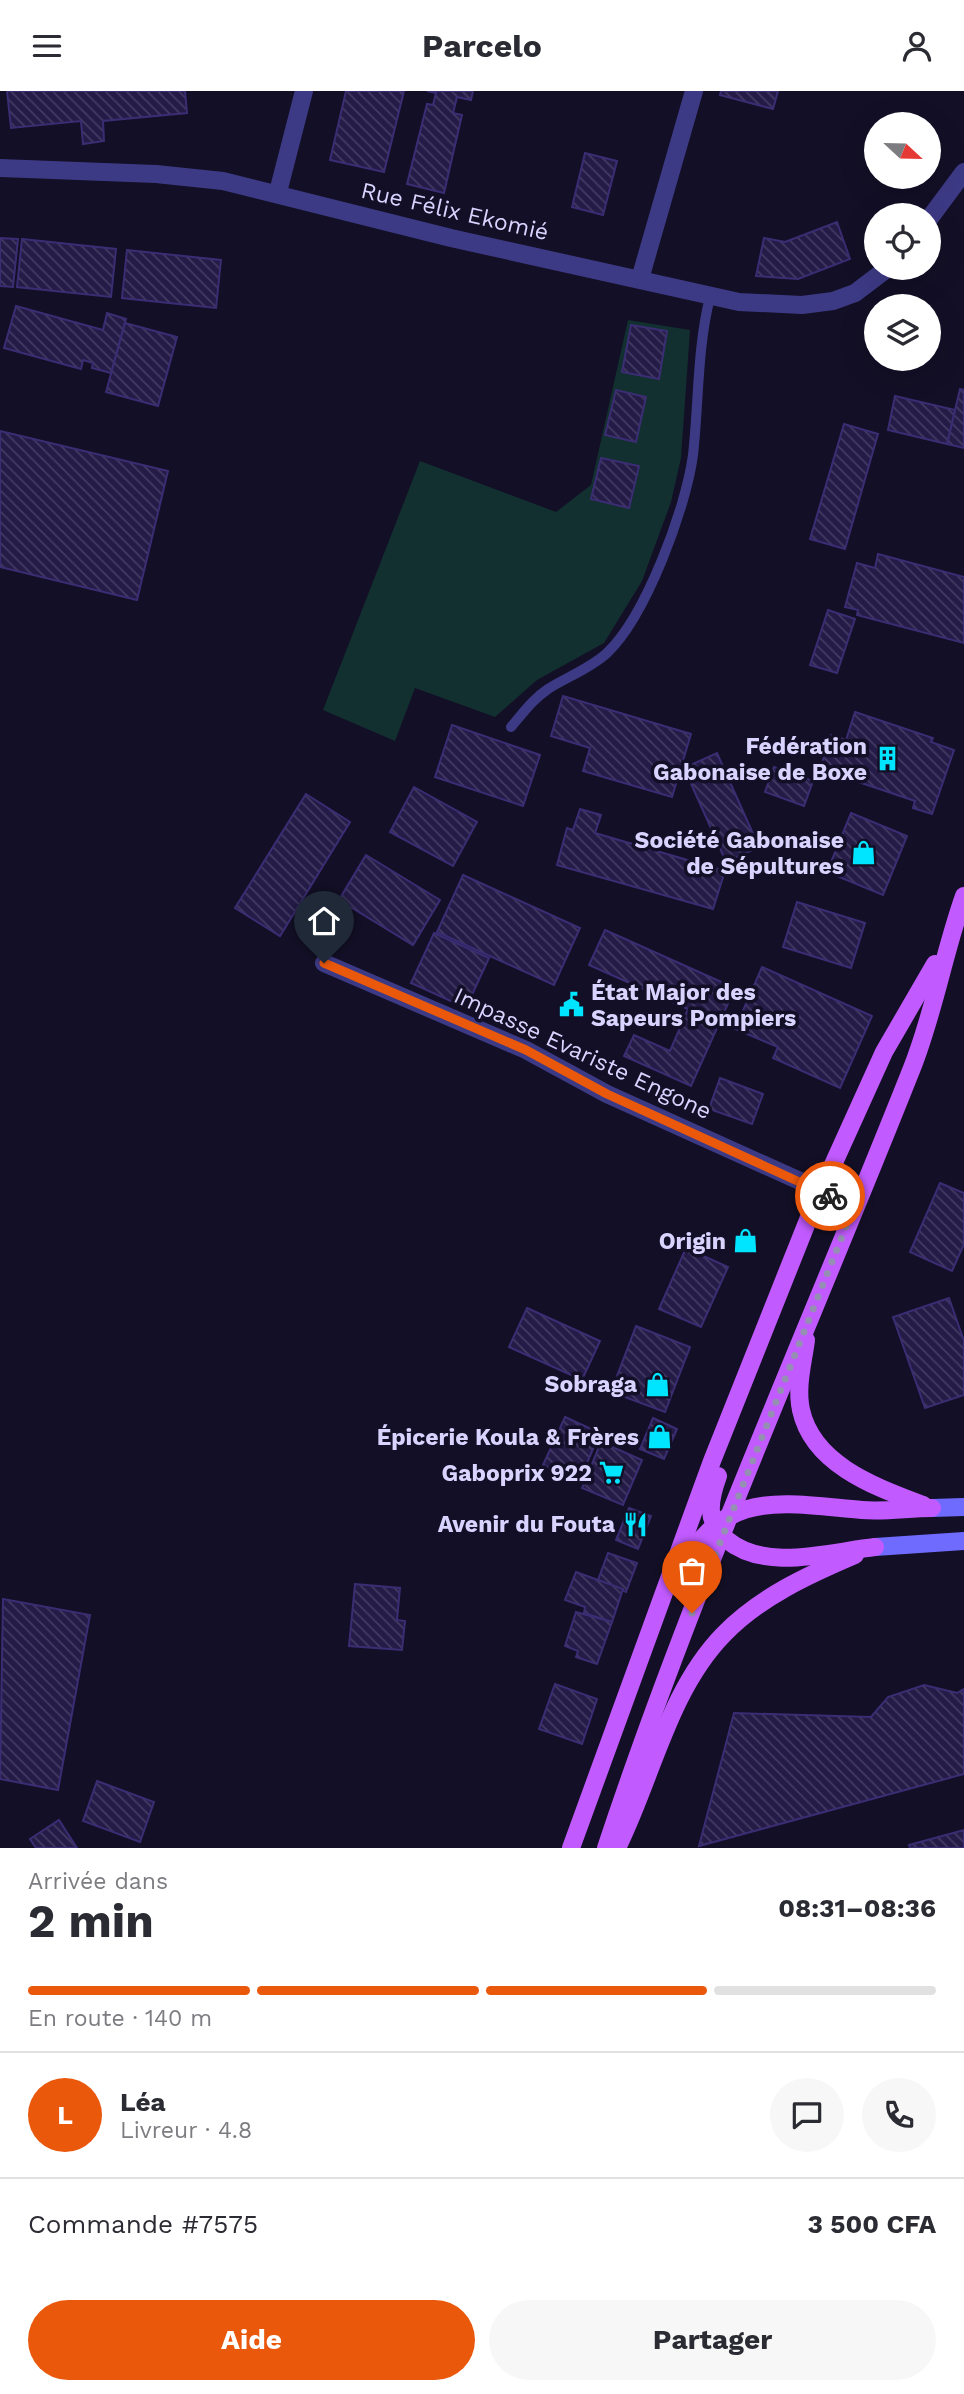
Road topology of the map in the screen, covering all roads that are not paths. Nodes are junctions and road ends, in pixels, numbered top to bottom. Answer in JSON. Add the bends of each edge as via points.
{"nodes":[{"id":1,"x":304,"y":91,"type":"edge"},
{"id":2,"x":694,"y":91,"type":"edge"},
{"id":3,"x":0,"y":168,"type":"edge"},
{"id":4,"x":964,"y":172,"type":"edge"},
{"id":5,"x":278,"y":192,"type":"junction"},
{"id":6,"x":941,"y":203,"type":"edge"},
{"id":7,"x":640,"y":279,"type":"junction"},
{"id":8,"x":872,"y":280,"type":"edge"},
{"id":9,"x":710,"y":297,"type":"junction"},
{"id":10,"x":511,"y":726,"type":"dead end"},
{"id":11,"x":964,"y":896,"type":"edge"},
{"id":12,"x":947,"y":943,"type":"junction"},
{"id":13,"x":324,"y":963,"type":"dead end"},
{"id":14,"x":820,"y":1190,"type":"junction"},
{"id":15,"x":853,"y":1209,"type":"junction"},
{"id":16,"x":808,"y":1220,"type":"junction"},
{"id":17,"x":813,"y":1306,"type":"junction"},
{"id":18,"x":964,"y":1507,"type":"edge"},
{"id":19,"x":932,"y":1509,"type":"junction"},
{"id":20,"x":722,"y":1526,"type":"junction"},
{"id":21,"x":964,"y":1541,"type":"edge"},
{"id":22,"x":875,"y":1547,"type":"junction"},
{"id":23,"x":588,"y":1800,"type":"junction"},
{"id":24,"x":571,"y":1848,"type":"edge"},
{"id":25,"x":606,"y":1848,"type":"edge"},
{"id":26,"x":617,"y":1848,"type":"edge"}],
"edges":[{"from":1,"to":5,"type":"street"},
{"from":2,"to":7,"type":"street"},
{"from":3,"to":5,"type":"street","name":"Rue Félix Ekomié","via":[[187,177]]},
{"from":4,"to":6,"type":"street"},
{"from":5,"to":7,"type":"street","name":"Rue Félix Ekomié","via":[[451,238]]},
{"from":7,"to":9,"type":"street","name":"Rue Félix Ekomié"},
{"from":8,"to":9,"type":"street","name":"Rue Félix Ekomié","via":[[855,293],[802,305]]},
{"from":9,"to":10,"type":"lane","via":[[701,335],[692,457],[653,580],[606,654],[547,690]]},
{"from":11,"to":12,"type":"main road"},
{"from":12,"to":14,"type":"main road","via":[[884,1052]]},
{"from":12,"to":15,"type":"main road","via":[[913,1065]]},
{"from":13,"to":14,"type":"street","name":"Impasse Evariste Engone","via":[[526,1050],[607,1094]]},
{"from":14,"to":15,"type":"street","name":"Impasse Evariste Engone"},
{"from":14,"to":16,"type":"main road"},
{"from":15,"to":17,"type":"main road"},
{"from":16,"to":20,"type":"main road","via":[[798,1269],[711,1496],[710,1509]]},
{"from":16,"to":23,"type":"main road","via":[[712,1461]]},
{"from":17,"to":19,"type":"main road","via":[[799,1393],[813,1439],[855,1475]]},
{"from":17,"to":20,"type":"main road"},
{"from":18,"to":19,"type":"main road"},
{"from":19,"to":20,"type":"main road","via":[[770,1504],[749,1506]]},
{"from":20,"to":22,"type":"main road","via":[[743,1552],[760,1557]]},
{"from":20,"to":23,"type":"main road","via":[[696,1547],[678,1574],[601,1779]]},
{"from":20,"to":25,"type":"main road"},
{"from":21,"to":22,"type":"main road"},
{"from":22,"to":26,"type":"main road","via":[[792,1584],[741,1619],[710,1650],[675,1712]]},
{"from":23,"to":24,"type":"main road"}]}
